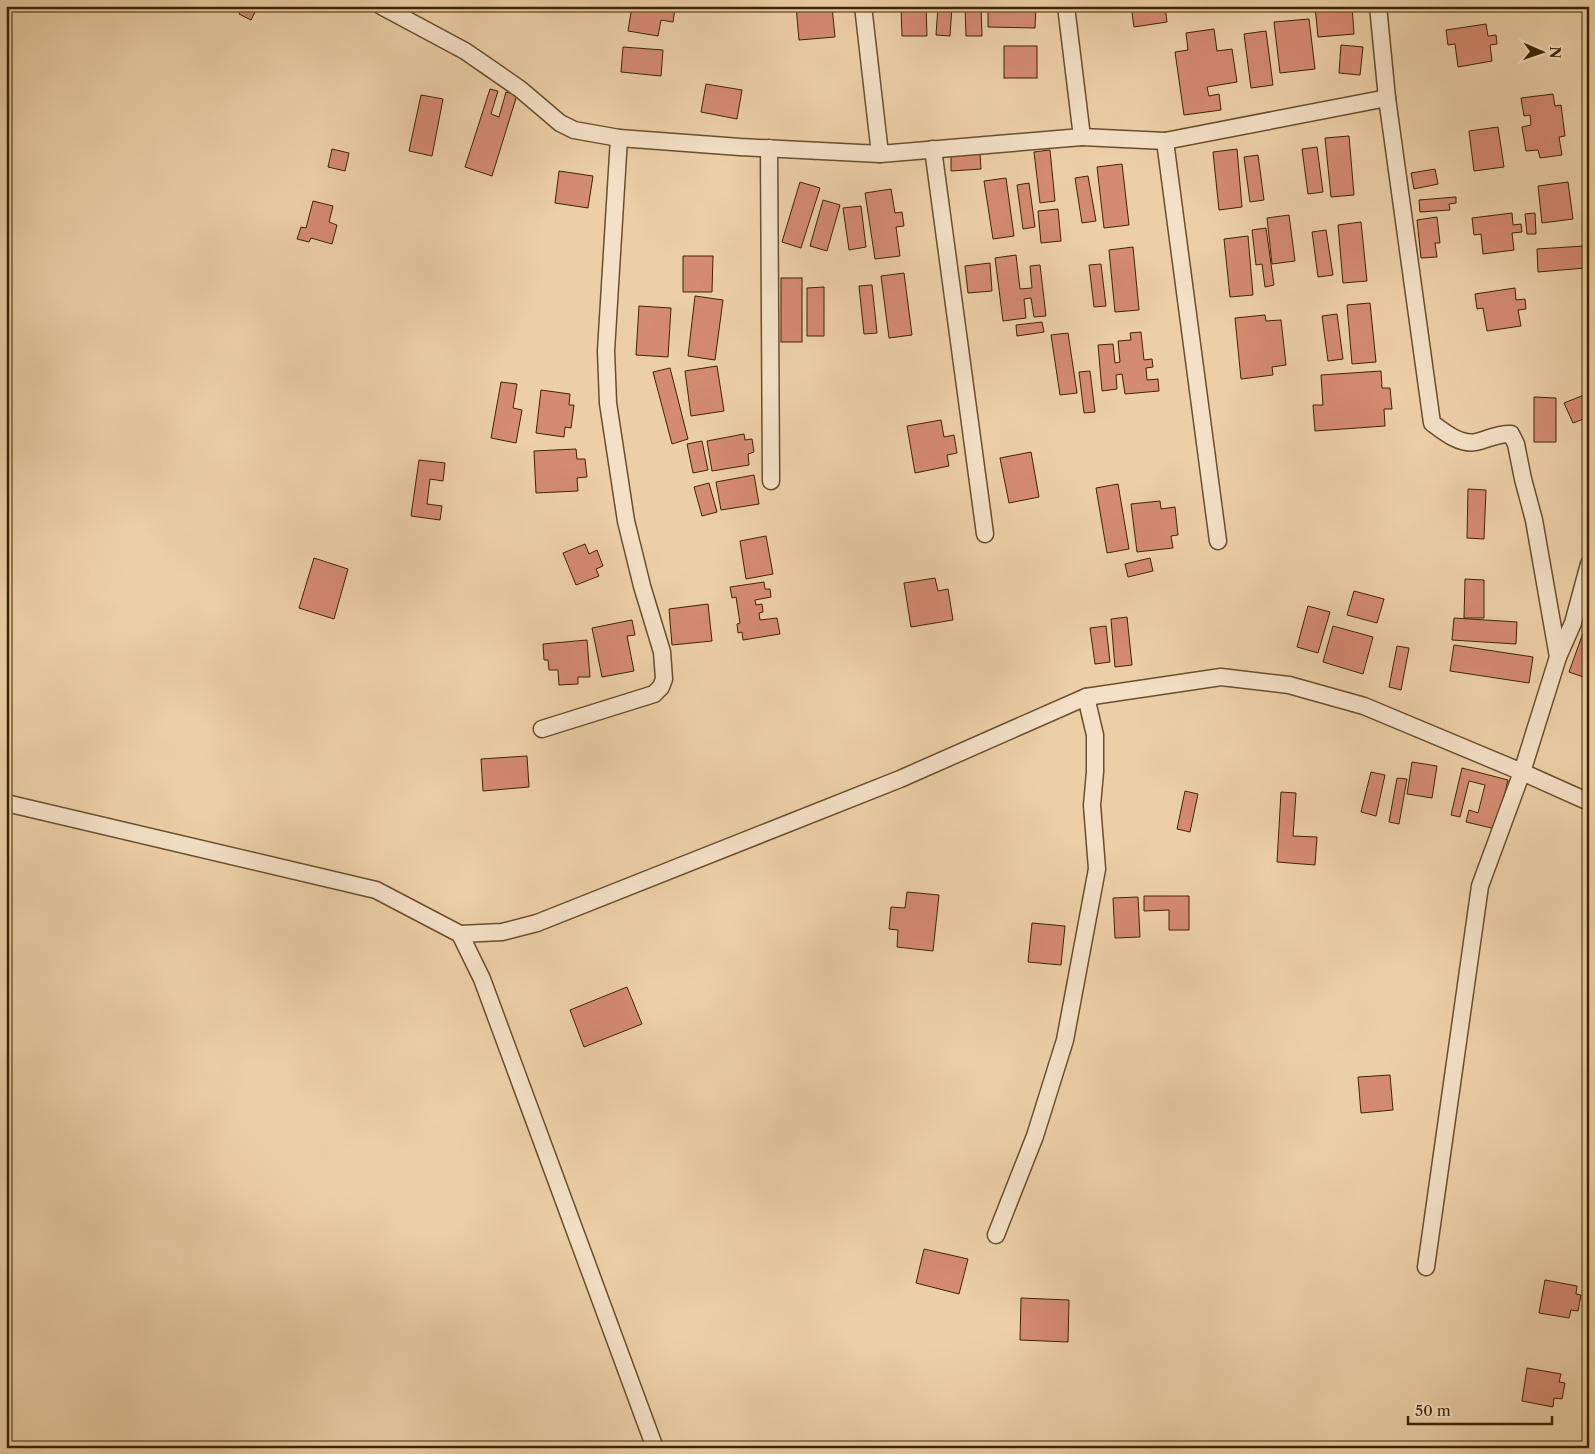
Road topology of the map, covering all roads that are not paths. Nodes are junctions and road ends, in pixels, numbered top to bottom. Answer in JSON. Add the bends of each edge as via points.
{"nodes":[{"id":1,"x":380,"y":6,"type":"edge"},
{"id":2,"x":863,"y":6,"type":"edge"},
{"id":3,"x":1066,"y":6,"type":"edge"},
{"id":4,"x":1378,"y":6,"type":"edge"},
{"id":5,"x":1387,"y":98,"type":"junction"},
{"id":6,"x":1082,"y":137,"type":"junction"},
{"id":7,"x":619,"y":138,"type":"junction"},
{"id":8,"x":1165,"y":141,"type":"junction"},
{"id":9,"x":769,"y":148,"type":"junction"},
{"id":10,"x":933,"y":148,"type":"junction"},
{"id":11,"x":880,"y":154,"type":"junction"},
{"id":12,"x":770,"y":481,"type":"dead end"},
{"id":13,"x":985,"y":534,"type":"dead end"},
{"id":14,"x":1218,"y":540,"type":"dead end"},
{"id":15,"x":1589,"y":564,"type":"edge"},
{"id":16,"x":1558,"y":656,"type":"junction"},
{"id":17,"x":1086,"y":697,"type":"junction"},
{"id":18,"x":542,"y":729,"type":"dead end"},
{"id":19,"x":1522,"y":772,"type":"junction"},
{"id":20,"x":1589,"y":802,"type":"edge"},
{"id":21,"x":6,"y":804,"type":"edge"},
{"id":22,"x":460,"y":934,"type":"junction"},
{"id":23,"x":996,"y":1235,"type":"dead end"},
{"id":24,"x":1426,"y":1267,"type":"dead end"},
{"id":25,"x":655,"y":1448,"type":"edge"}],
"edges":[{"from":1,"to":7,"type":"street","via":[[465,52],[574,130]]},
{"from":2,"to":11,"type":"street"},
{"from":3,"to":6,"type":"street"},
{"from":4,"to":5,"type":"street"},
{"from":5,"to":8,"type":"street"},
{"from":5,"to":16,"type":"street","via":[[1432,423],[1460,440],[1474,442],[1504,433],[1511,434],[1514,439],[1534,520]]},
{"from":6,"to":8,"type":"street"},
{"from":6,"to":10,"type":"street"},
{"from":7,"to":9,"type":"street"},
{"from":7,"to":18,"type":"street","via":[[606,351],[608,403],[626,521],[662,652],[664,679],[654,694]]},
{"from":8,"to":14,"type":"street"},
{"from":9,"to":11,"type":"street"},
{"from":9,"to":12,"type":"street"},
{"from":10,"to":11,"type":"street"},
{"from":10,"to":13,"type":"street"},
{"from":15,"to":16,"type":"street","via":[[1573,623]]},
{"from":16,"to":19,"type":"street"},
{"from":17,"to":19,"type":"street","via":[[1221,677],[1289,686],[1364,706]]},
{"from":17,"to":22,"type":"street","via":[[900,780],[537,922],[502,932]]},
{"from":17,"to":23,"type":"street","via":[[1095,735],[1092,805],[1097,869],[1065,1040],[1035,1136]]},
{"from":19,"to":20,"type":"street"},
{"from":19,"to":24,"type":"street","via":[[1480,886]]},
{"from":21,"to":22,"type":"street","via":[[376,890]]},
{"from":22,"to":25,"type":"street","via":[[482,979]]}]}
